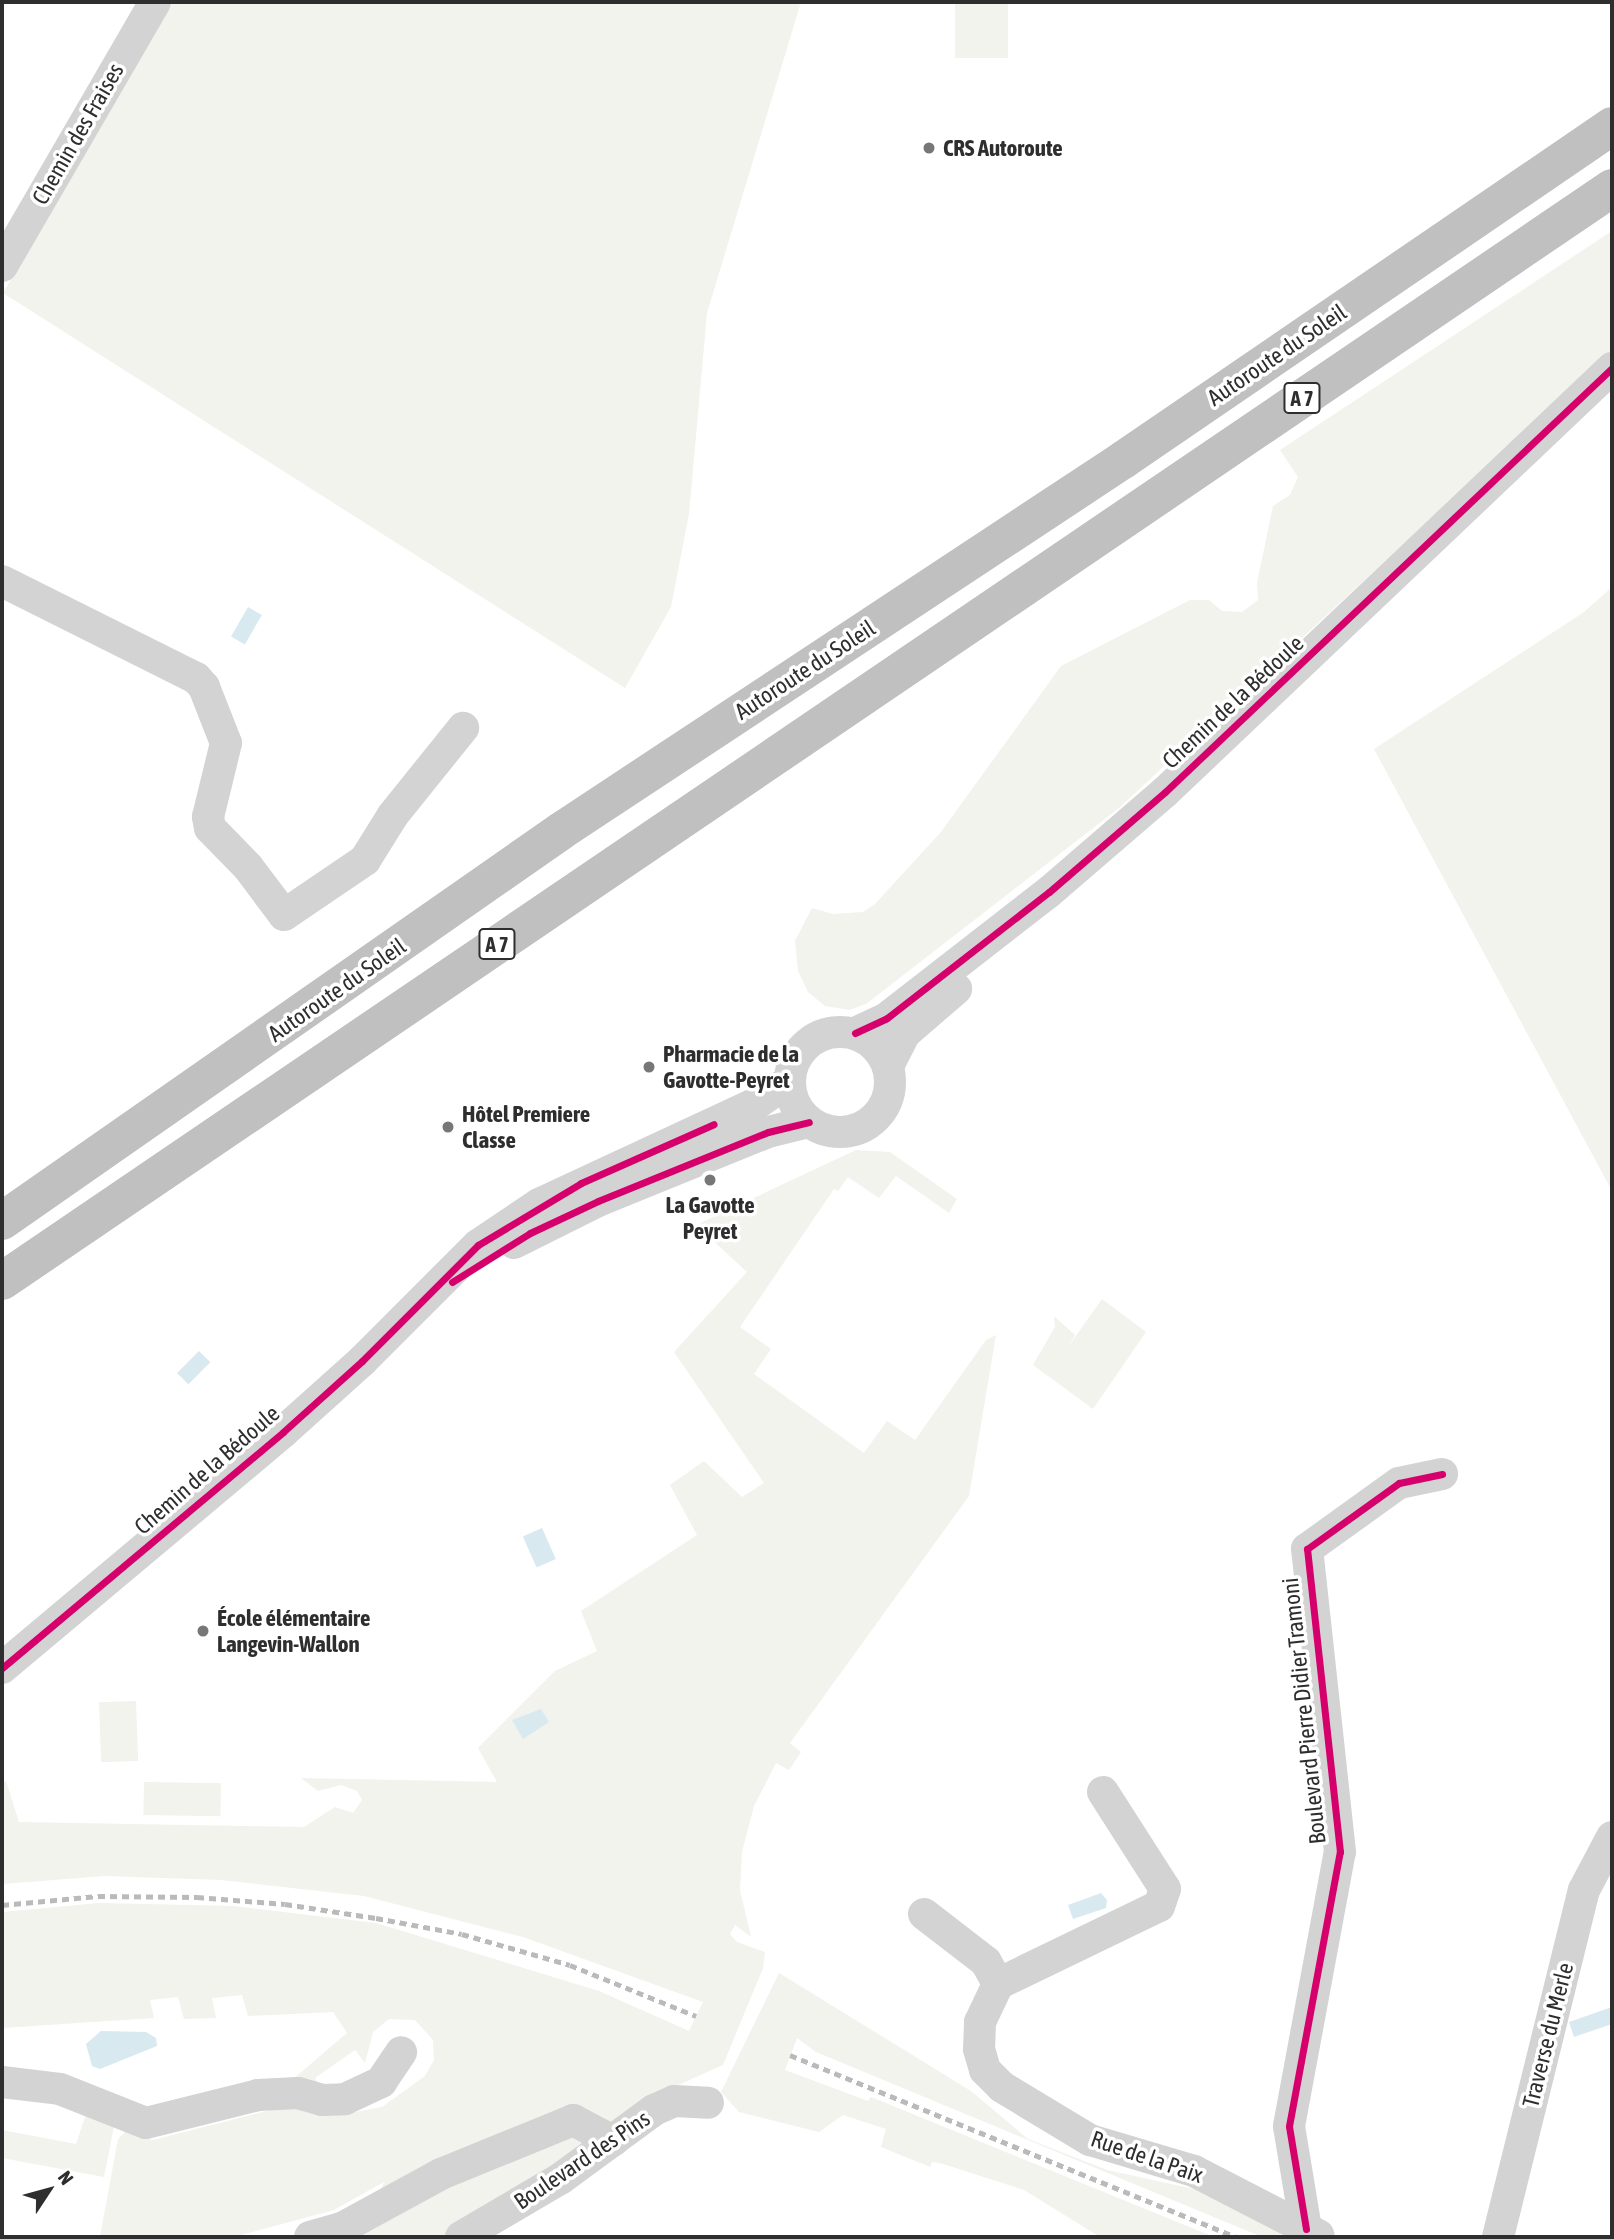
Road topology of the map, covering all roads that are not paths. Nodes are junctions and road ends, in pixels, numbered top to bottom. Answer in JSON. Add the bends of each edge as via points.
{"nodes":[{"id":1,"x":155,"y":2,"type":"edge"},
{"id":2,"x":1612,"y":125,"type":"edge"},
{"id":3,"x":1612,"y":188,"type":"edge"},
{"id":4,"x":4,"y":254,"type":"edge"},
{"id":5,"x":1612,"y":368,"type":"edge"},
{"id":6,"x":1612,"y":397,"type":"edge"},
{"id":7,"x":2,"y":581,"type":"edge"},
{"id":8,"x":463,"y":728,"type":"dead end"},
{"id":9,"x":855,"y":1033,"type":"junction"},
{"id":10,"x":888,"y":1066,"type":"junction"},
{"id":11,"x":789,"y":1081,"type":"junction"},
{"id":12,"x":809,"y":1122,"type":"junction"},
{"id":13,"x":2,"y":1221,"type":"edge"},
{"id":14,"x":2,"y":1281,"type":"edge"},
{"id":15,"x":431,"y":1295,"type":"junction"},
{"id":16,"x":1442,"y":1474,"type":"dead end"},
{"id":17,"x":2,"y":1668,"type":"edge"},
{"id":18,"x":1103,"y":1792,"type":"dead end"},
{"id":19,"x":1612,"y":1838,"type":"edge"},
{"id":20,"x":923,"y":1914,"type":"dead end"},
{"id":21,"x":998,"y":1984,"type":"junction"},
{"id":22,"x":401,"y":2052,"type":"dead end"},
{"id":23,"x":2,"y":2082,"type":"edge"},
{"id":24,"x":708,"y":2103,"type":"dead end"},
{"id":25,"x":613,"y":2141,"type":"junction"},
{"id":26,"x":1304,"y":2232,"type":"edge"},
{"id":27,"x":310,"y":2237,"type":"edge"},
{"id":28,"x":461,"y":2237,"type":"edge"},
{"id":29,"x":1499,"y":2237,"type":"edge"}],
"edges":[{"from":1,"to":4,"type":"street","name":"Chemin des Fraises"},
{"from":2,"to":13,"type":"highway","name":"Autoroute du Soleil","number":"A 7","via":[[1123,460],[561,831]]},
{"from":3,"to":14,"type":"highway","number":"A 7"},
{"from":5,"to":9,"type":"street","name":"Chemin de la Bédoule","via":[[1165,792],[1049,892],[887,1018]]},
{"from":6,"to":10,"type":"street","name":"Chemin de la Bédoule","via":[[1412,589],[1176,803],[904,1034]]},
{"from":7,"to":8,"type":"street","via":[[196,678],[204,687],[226,743],[208,817],[210,828],[248,866],[284,915],[365,860],[393,815]]},
{"from":9,"to":10,"type":"street","via":[[876,1045]]},
{"from":9,"to":11,"type":"street","via":[[830,1032],[812,1039],[791,1065]]},
{"from":10,"to":12,"type":"street","via":[[888,1100],[863,1128],[827,1131]]},
{"from":11,"to":12,"type":"street","via":[[793,1103]]},
{"from":11,"to":15,"type":"street","name":"Chemin de la Bédoule","via":[[759,1102],[539,1204],[478,1245]]},
{"from":12,"to":15,"type":"street","name":"Chemin de la Bédoule","via":[[768,1132],[598,1200],[530,1233]]},
{"from":15,"to":17,"type":"street","name":"Chemin de la Bédoule","via":[[283,1432]]},
{"from":16,"to":26,"type":"street","name":"Boulevard Pierre Didier Tramoni","via":[[1399,1483],[1307,1549],[1340,1852],[1289,2126]]},
{"from":18,"to":21,"type":"street","via":[[1165,1889],[1159,1906]]},
{"from":19,"to":29,"type":"street","name":"Traverse du Merle","via":[[1584,1891]]},
{"from":20,"to":21,"type":"street","via":[[986,1962]]},
{"from":21,"to":26,"type":"street","name":"Rue de la Paix","via":[[979,2022],[979,2049],[985,2070],[1002,2087],[1090,2140],[1194,2171]]},
{"from":22,"to":23,"type":"street","via":[[381,2082],[345,2099],[322,2100],[298,2093],[258,2095],[146,2123],[60,2089]]},
{"from":24,"to":25,"type":"street","name":"Boulevard des Pins","via":[[674,2101]]},
{"from":25,"to":27,"type":"street","via":[[573,2120],[442,2174],[342,2228]]},
{"from":25,"to":28,"type":"street","name":"Boulevard des Pins","via":[[560,2179]]}]}
